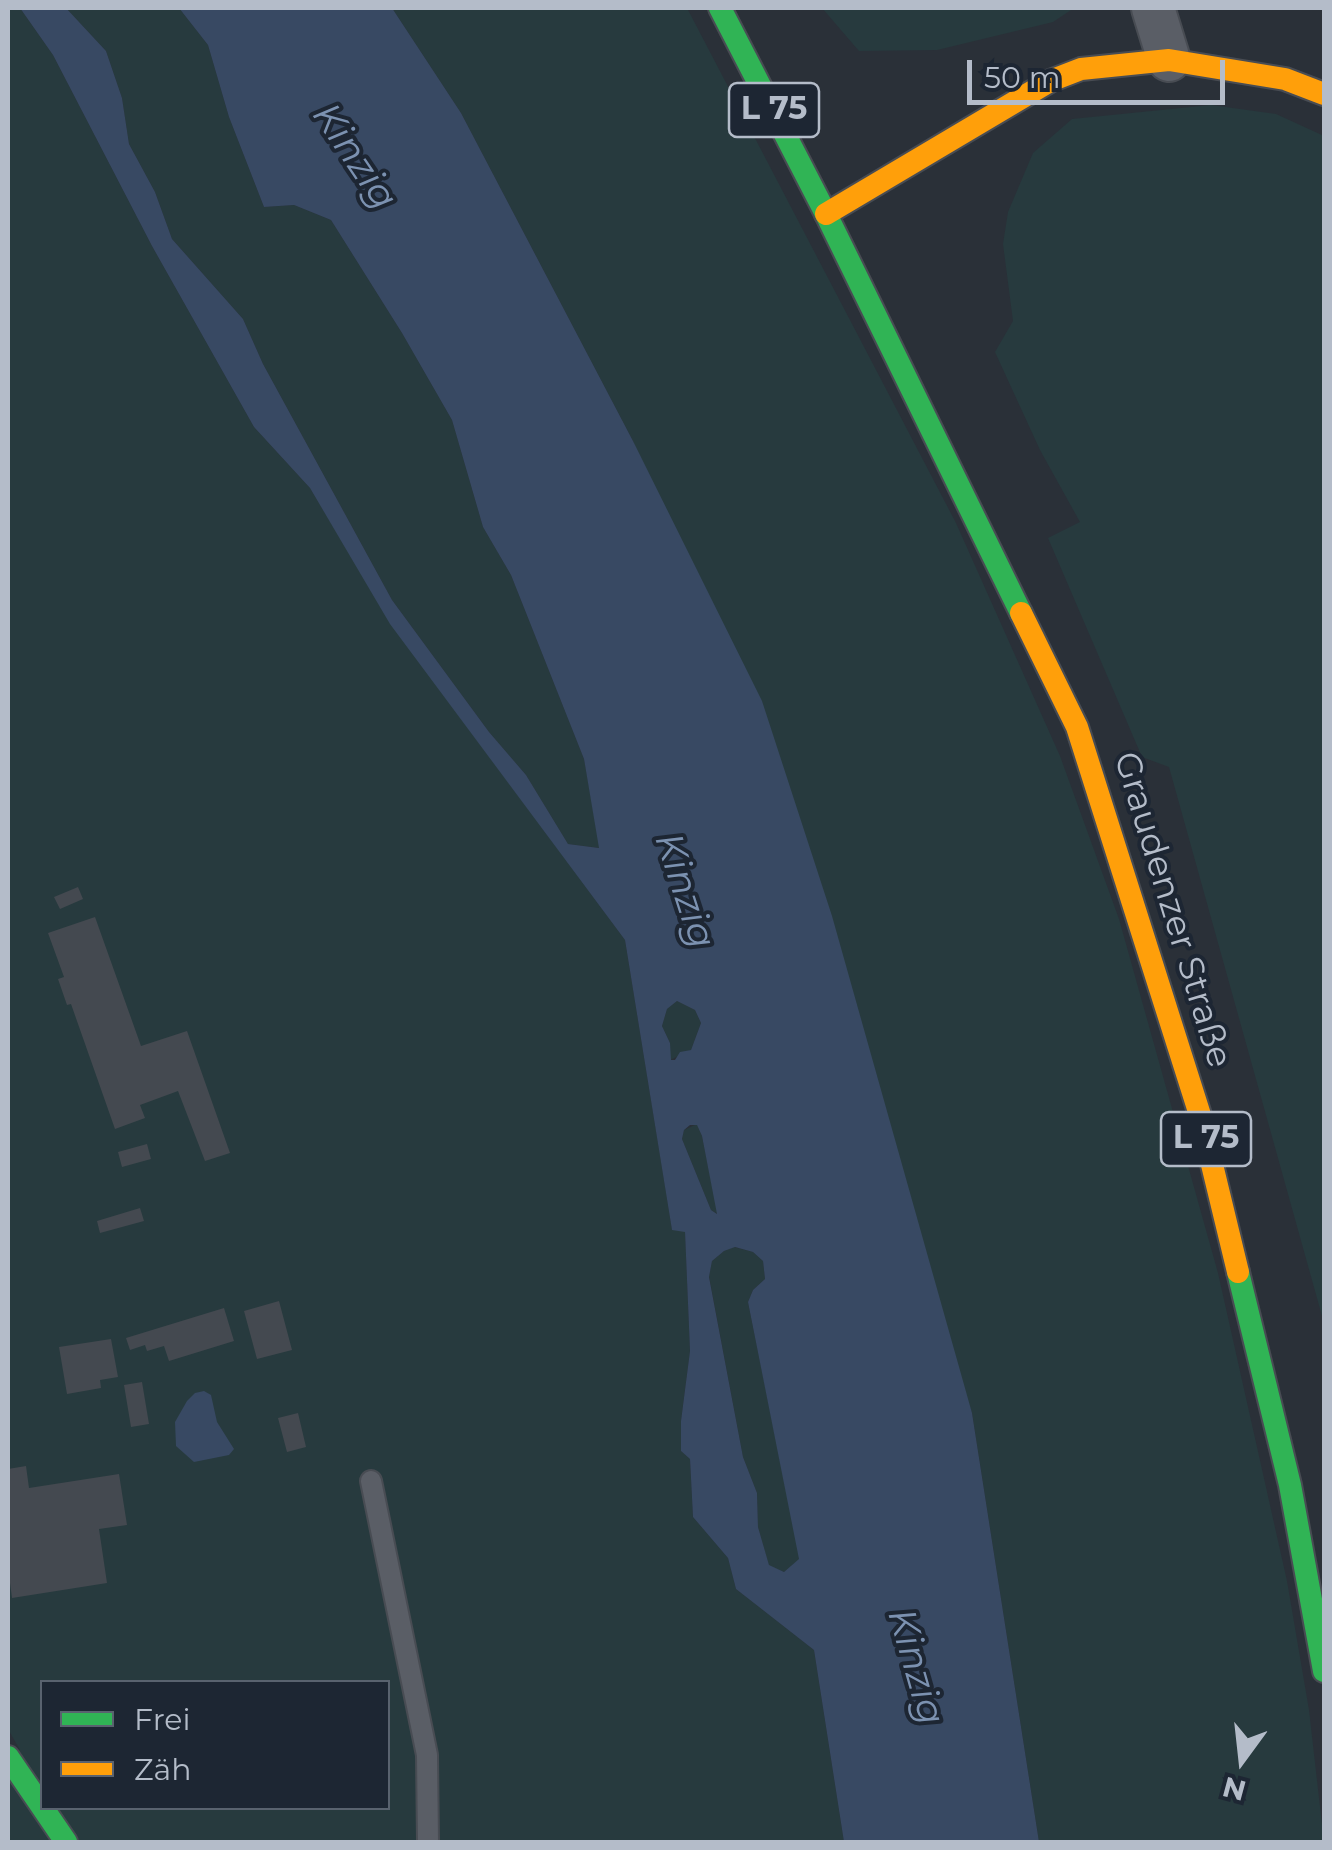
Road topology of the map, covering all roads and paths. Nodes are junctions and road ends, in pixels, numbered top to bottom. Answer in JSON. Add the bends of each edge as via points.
{"nodes":[{"id":1,"x":720,"y":8,"type":"edge"},
{"id":2,"x":1153,"y":8,"type":"edge"},
{"id":3,"x":1170,"y":60,"type":"junction"},
{"id":4,"x":1324,"y":94,"type":"edge"},
{"id":5,"x":826,"y":214,"type":"junction"},
{"id":6,"x":372,"y":1481,"type":"dead end"},
{"id":7,"x":1324,"y":1672,"type":"edge"},
{"id":8,"x":8,"y":1757,"type":"edge"},
{"id":9,"x":40,"y":1804,"type":"edge"},
{"id":10,"x":44,"y":1810,"type":"edge"},
{"id":11,"x":66,"y":1842,"type":"edge"},
{"id":12,"x":428,"y":1842,"type":"edge"}],
"edges":[{"from":1,"to":5,"type":"main road","number":"L 75"},
{"from":2,"to":3,"type":"street"},
{"from":3,"to":4,"type":"main road","via":[[1286,79]]},
{"from":3,"to":5,"type":"main road","via":[[1081,70],[1050,81]]},
{"from":5,"to":7,"type":"main road","name":"Graudenzer Straße","number":"L 75","via":[[1087,756],[1200,1115],[1290,1485]]},
{"from":6,"to":12,"type":"lane","via":[[426,1755]]},
{"from":8,"to":9,"type":"main road"},
{"from":10,"to":11,"type":"main road"}]}
